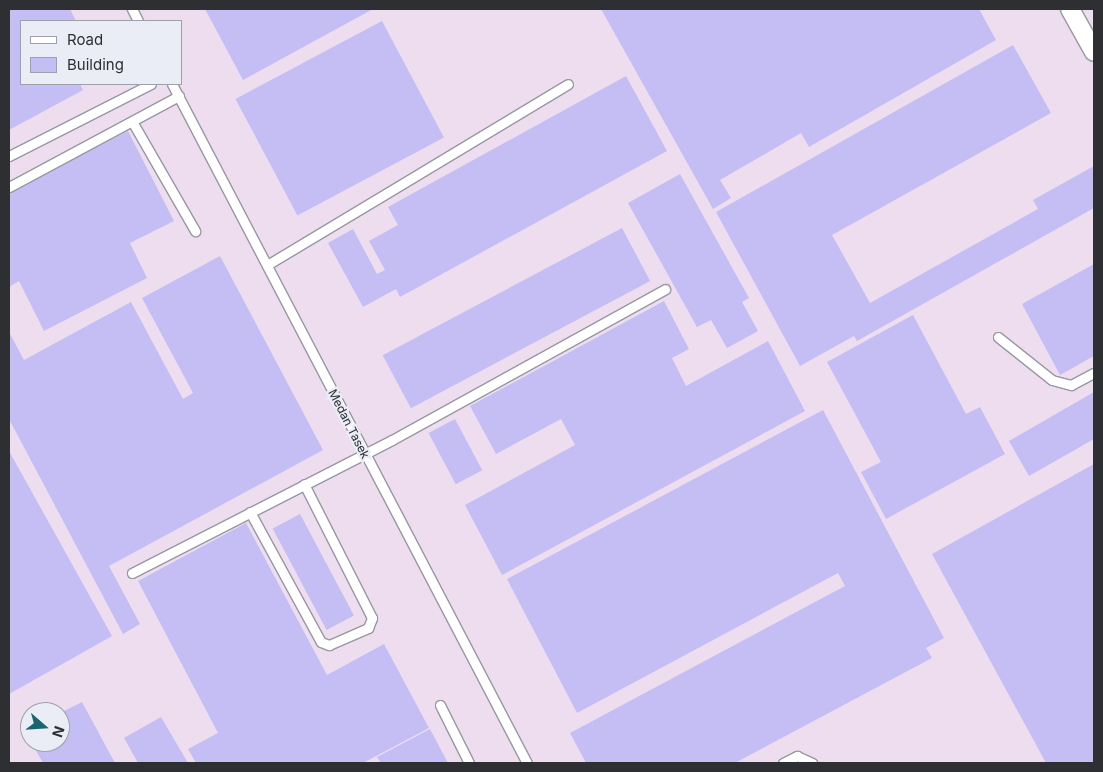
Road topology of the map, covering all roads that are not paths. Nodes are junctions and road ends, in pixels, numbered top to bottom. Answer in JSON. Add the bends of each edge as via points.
{"nodes":[{"id":1,"x":1070,"y":9,"type":"edge"},
{"id":2,"x":1094,"y":52,"type":"edge"},
{"id":3,"x":568,"y":84,"type":"dead end"},
{"id":4,"x":149,"y":85,"type":"edge"},
{"id":5,"x":173,"y":85,"type":"edge"},
{"id":6,"x":179,"y":96,"type":"junction"},
{"id":7,"x":133,"y":123,"type":"junction"},
{"id":8,"x":9,"y":156,"type":"edge"},
{"id":9,"x":9,"y":187,"type":"edge"},
{"id":10,"x":195,"y":231,"type":"dead end"},
{"id":11,"x":267,"y":265,"type":"junction"},
{"id":12,"x":665,"y":289,"type":"dead end"},
{"id":13,"x":998,"y":337,"type":"dead end"},
{"id":14,"x":1094,"y":374,"type":"edge"},
{"id":15,"x":364,"y":452,"type":"junction"},
{"id":16,"x":304,"y":484,"type":"junction"},
{"id":17,"x":250,"y":512,"type":"junction"},
{"id":18,"x":132,"y":573,"type":"dead end"},
{"id":19,"x":440,"y":705,"type":"dead end"},
{"id":20,"x":469,"y":763,"type":"edge"},
{"id":21,"x":528,"y":763,"type":"edge"},
{"id":22,"x":783,"y":763,"type":"edge"},
{"id":23,"x":812,"y":763,"type":"edge"}],
"edges":[{"from":1,"to":2,"type":"street"},
{"from":3,"to":11,"type":"lane"},
{"from":4,"to":8,"type":"lane"},
{"from":5,"to":6,"type":"lane","name":"Medan Tasek"},
{"from":6,"to":7,"type":"lane"},
{"from":6,"to":11,"type":"lane","name":"Medan Tasek"},
{"from":7,"to":9,"type":"lane"},
{"from":7,"to":10,"type":"lane"},
{"from":11,"to":15,"type":"lane","name":"Medan Tasek"},
{"from":12,"to":15,"type":"lane"},
{"from":13,"to":14,"type":"lane","via":[[1052,380],[1071,385]]},
{"from":15,"to":16,"type":"lane"},
{"from":15,"to":21,"type":"lane","name":"Medan Tasek"},
{"from":16,"to":17,"type":"lane"},
{"from":16,"to":17,"type":"lane","via":[[372,618],[368,628],[329,645],[321,642]]},
{"from":17,"to":18,"type":"lane"},
{"from":19,"to":20,"type":"lane"},
{"from":22,"to":23,"type":"lane","via":[[797,756]]}]}
